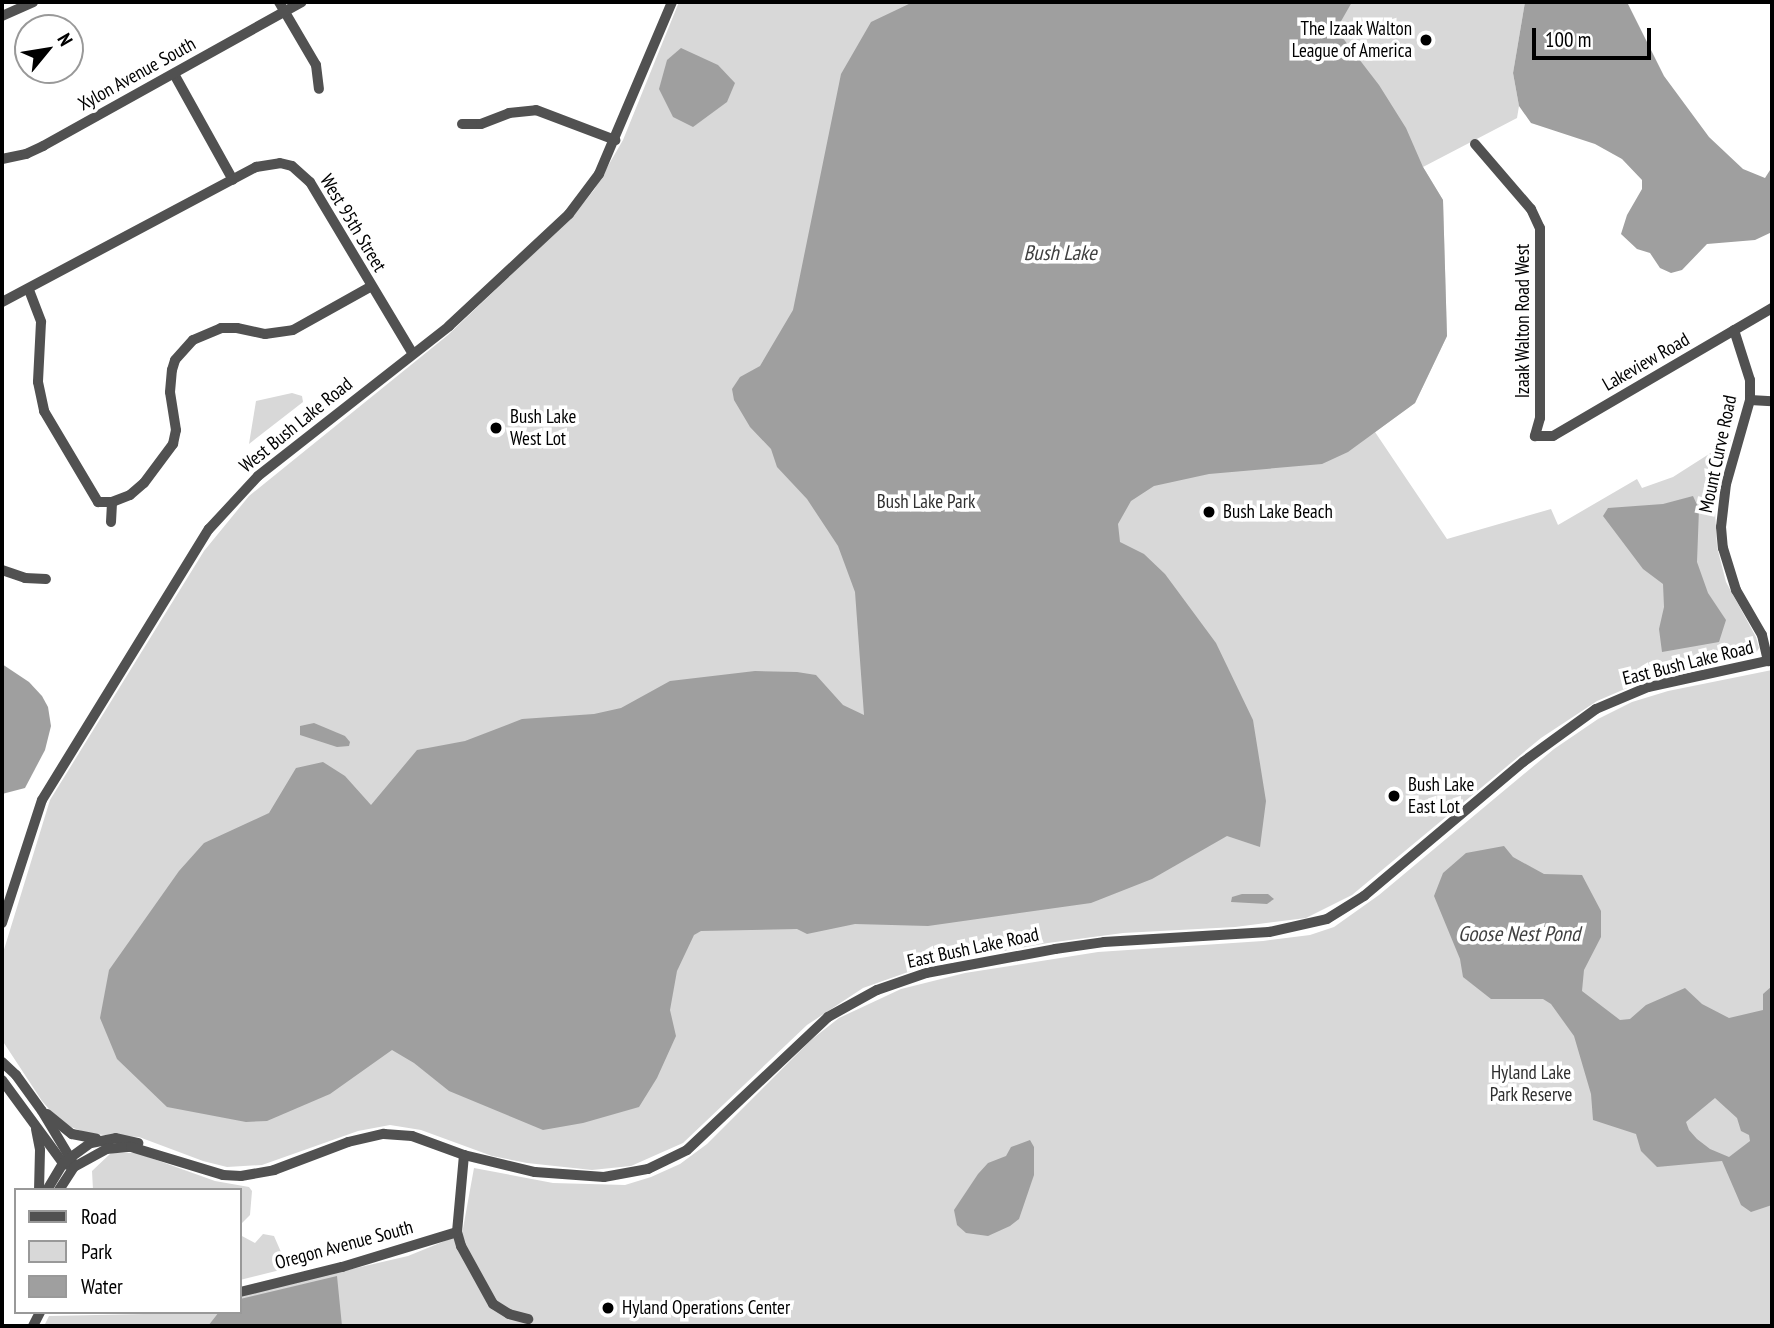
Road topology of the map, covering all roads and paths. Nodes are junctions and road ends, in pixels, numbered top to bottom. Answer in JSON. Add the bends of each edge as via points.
{"nodes":[{"id":1,"x":33,"y":2,"type":"edge"},
{"id":2,"x":279,"y":2,"type":"edge"},
{"id":3,"x":302,"y":2,"type":"edge"},
{"id":4,"x":672,"y":2,"type":"edge"},
{"id":5,"x":286,"y":12,"type":"junction"},
{"id":6,"x":2,"y":16,"type":"edge"},
{"id":7,"x":174,"y":74,"type":"junction"},
{"id":8,"x":319,"y":89,"type":"dead end"},
{"id":9,"x":462,"y":124,"type":"dead end"},
{"id":10,"x":615,"y":140,"type":"junction"},
{"id":11,"x":1475,"y":144,"type":"dead end"},
{"id":12,"x":2,"y":159,"type":"edge"},
{"id":13,"x":233,"y":180,"type":"junction"},
{"id":14,"x":370,"y":287,"type":"junction"},
{"id":15,"x":29,"y":290,"type":"junction"},
{"id":16,"x":2,"y":302,"type":"edge"},
{"id":17,"x":1772,"y":308,"type":"edge"},
{"id":18,"x":1734,"y":330,"type":"junction"},
{"id":19,"x":413,"y":354,"type":"junction"},
{"id":20,"x":1750,"y":400,"type":"junction"},
{"id":21,"x":1772,"y":401,"type":"edge"},
{"id":22,"x":1535,"y":436,"type":"joint"},
{"id":23,"x":113,"y":502,"type":"junction"},
{"id":24,"x":111,"y":523,"type":"dead end"},
{"id":25,"x":2,"y":569,"type":"edge"},
{"id":26,"x":46,"y":579,"type":"dead end"},
{"id":27,"x":1770,"y":660,"type":"edge"},
{"id":28,"x":2,"y":923,"type":"edge"},
{"id":29,"x":2,"y":1052,"type":"edge"},
{"id":30,"x":2,"y":1062,"type":"edge"},
{"id":31,"x":16,"y":1075,"type":"junction"},
{"id":32,"x":2,"y":1080,"type":"edge"},
{"id":33,"x":42,"y":1111,"type":"junction"},
{"id":34,"x":29,"y":1114,"type":"junction"},
{"id":35,"x":103,"y":1140,"type":"junction"},
{"id":36,"x":464,"y":1155,"type":"junction"},
{"id":37,"x":179,"y":1161,"type":"junction"},
{"id":38,"x":69,"y":1162,"type":"junction"},
{"id":39,"x":39,"y":1188,"type":"edge"},
{"id":40,"x":49,"y":1188,"type":"edge"},
{"id":41,"x":60,"y":1188,"type":"edge"},
{"id":42,"x":457,"y":1232,"type":"junction"},
{"id":43,"x":242,"y":1292,"type":"edge"},
{"id":44,"x":528,"y":1319,"type":"dead end"}],
"edges":[{"from":1,"to":6,"type":"street"},
{"from":2,"to":5,"type":"street"},
{"from":3,"to":5,"type":"street","name":"Xylon Avenue South"},
{"from":4,"to":10,"type":"street","name":"West Bush Lake Road"},
{"from":5,"to":7,"type":"street","name":"Xylon Avenue South"},
{"from":5,"to":8,"type":"street","via":[[316,65]]},
{"from":7,"to":12,"type":"street","name":"Xylon Avenue South","via":[[43,146]]},
{"from":7,"to":13,"type":"street"},
{"from":9,"to":10,"type":"street","via":[[481,124],[509,113],[536,110]]},
{"from":10,"to":19,"type":"street","name":"West Bush Lake Road","via":[[599,174],[569,214],[461,316]]},
{"from":11,"to":22,"type":"street","name":"Izaak Walton Road West","via":[[1531,209],[1540,228],[1540,418]]},
{"from":13,"to":14,"type":"street","name":"West 95th Street","via":[[268,163],[292,166],[302,173]]},
{"from":13,"to":15,"type":"street","name":"West 95th Street"},
{"from":14,"to":19,"type":"street","name":"West 95th Street"},
{"from":14,"to":23,"type":"street","via":[[293,330],[265,334],[221,328],[193,340],[172,370],[173,444],[144,483]]},
{"from":15,"to":16,"type":"street","name":"West 95th Street"},
{"from":15,"to":23,"type":"street","via":[[41,322],[38,382],[44,411],[98,502]]},
{"from":17,"to":18,"type":"street","name":"Lakeview Road"},
{"from":18,"to":20,"type":"street","name":"Mount Curve Road"},
{"from":18,"to":22,"type":"street","name":"Lakeview Road","via":[[1553,436]]},
{"from":19,"to":28,"type":"street","name":"West Bush Lake Road","via":[[258,476],[209,529],[48,789]]},
{"from":20,"to":21,"type":"street"},
{"from":20,"to":27,"type":"street","name":"Mount Curve Road","via":[[1726,484],[1721,527],[1728,570]]},
{"from":23,"to":24,"type":"street"},
{"from":25,"to":26,"type":"street","via":[[25,578]]},
{"from":27,"to":36,"type":"street","name":"East Bush Lake Road","via":[[1648,687],[1595,709],[1523,762],[1364,896],[1326,919],[1269,932],[1055,949],[900,981],[828,1017],[694,1144],[648,1169],[604,1177],[564,1176]]},
{"from":29,"to":31,"type":"street"},
{"from":30,"to":31,"type":"street"},
{"from":31,"to":33,"type":"street"},
{"from":32,"to":34,"type":"street"},
{"from":33,"to":35,"type":"street","name":"East Bush Lake Road","via":[[72,1133]]},
{"from":33,"to":38,"type":"street"},
{"from":34,"to":38,"type":"street"},
{"from":34,"to":39,"type":"street","via":[[38,1133]]},
{"from":35,"to":37,"type":"street","name":"East Bush Lake Road","via":[[136,1142]]},
{"from":35,"to":38,"type":"street","via":[[91,1143]]},
{"from":36,"to":37,"type":"street","name":"East Bush Lake Road","via":[[412,1136],[384,1134],[258,1174],[223,1175]]},
{"from":36,"to":42,"type":"street"},
{"from":37,"to":38,"type":"street","name":"East Bush Lake Road","via":[[120,1147]]},
{"from":38,"to":40,"type":"street"},
{"from":38,"to":41,"type":"street"},
{"from":42,"to":43,"type":"street","name":"Oregon Avenue South"},
{"from":42,"to":44,"type":"street","via":[[493,1304]]}]}
